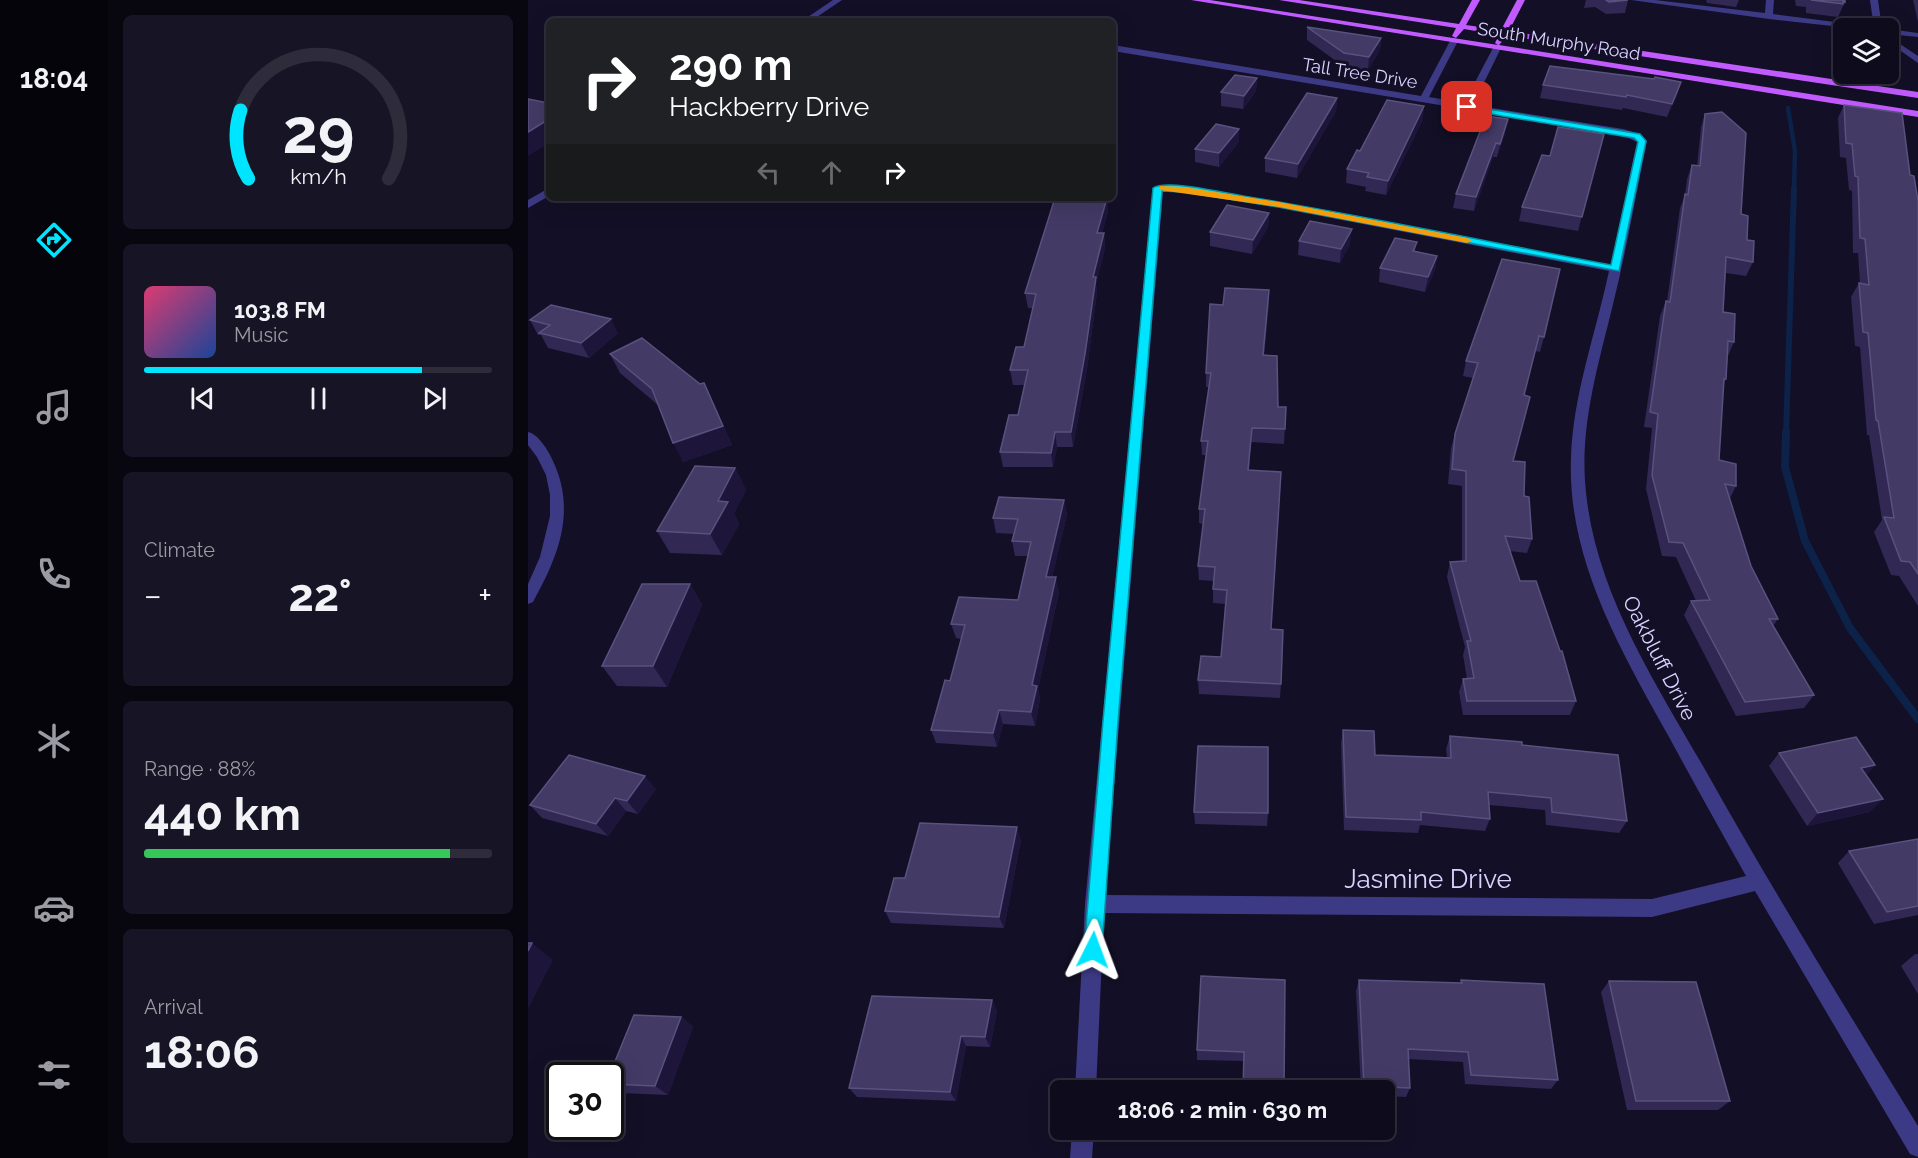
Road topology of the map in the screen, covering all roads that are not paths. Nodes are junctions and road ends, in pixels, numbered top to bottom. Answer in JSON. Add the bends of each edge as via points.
{"nodes":[{"id":1,"x":838,"y":0,"type":"edge"},
{"id":2,"x":1195,"y":0,"type":"edge"},
{"id":3,"x":1283,"y":0,"type":"edge"},
{"id":4,"x":1476,"y":0,"type":"edge"},
{"id":5,"x":1521,"y":0,"type":"edge"},
{"id":6,"x":1635,"y":0,"type":"edge"},
{"id":7,"x":1770,"y":0,"type":"edge"},
{"id":8,"x":1874,"y":0,"type":"edge"},
{"id":9,"x":1308,"y":2,"type":"edge"},
{"id":10,"x":1665,"y":2,"type":"edge"},
{"id":11,"x":1769,"y":17,"type":"junction"},
{"id":12,"x":811,"y":18,"type":"edge"},
{"id":13,"x":1877,"y":18,"type":"edge"},
{"id":14,"x":1833,"y":24,"type":"edge"},
{"id":15,"x":1461,"y":27,"type":"junction"},
{"id":16,"x":1899,"y":32,"type":"edge"},
{"id":17,"x":1504,"y":34,"type":"junction"},
{"id":18,"x":1918,"y":35,"type":"edge"},
{"id":19,"x":1454,"y":42,"type":"junction"},
{"id":20,"x":1899,"y":46,"type":"edge"},
{"id":21,"x":1497,"y":48,"type":"junction"},
{"id":22,"x":1116,"y":49,"type":"edge"},
{"id":23,"x":1918,"y":60,"type":"edge"},
{"id":24,"x":1918,"y":95,"type":"edge"},
{"id":25,"x":1423,"y":100,"type":"junction"},
{"id":26,"x":1467,"y":107,"type":"junction"},
{"id":27,"x":1918,"y":114,"type":"edge"},
{"id":28,"x":1637,"y":136,"type":"joint"},
{"id":29,"x":546,"y":193,"type":"edge"},
{"id":30,"x":528,"y":205,"type":"edge"},
{"id":31,"x":1616,"y":269,"type":"junction"},
{"id":32,"x":528,"y":436,"type":"edge"},
{"id":33,"x":528,"y":598,"type":"edge"},
{"id":34,"x":1757,"y":882,"type":"junction"},
{"id":35,"x":1095,"y":904,"type":"junction"},
{"id":36,"x":1086,"y":1080,"type":"edge"},
{"id":37,"x":1082,"y":1140,"type":"edge"},
{"id":38,"x":1918,"y":1146,"type":"edge"},
{"id":39,"x":1081,"y":1158,"type":"edge"}],
"edges":[{"from":1,"to":12,"type":"street"},
{"from":2,"to":19,"type":"main road","name":"South Murphy Road"},
{"from":3,"to":9,"type":"main road","name":"South Murphy Road"},
{"from":4,"to":15,"type":"main road"},
{"from":5,"to":17,"type":"main road"},
{"from":6,"to":10,"type":"street"},
{"from":7,"to":11,"type":"street"},
{"from":8,"to":13,"type":"street"},
{"from":9,"to":15,"type":"main road","name":"South Murphy Road"},
{"from":10,"to":11,"type":"street"},
{"from":11,"to":14,"type":"street"},
{"from":15,"to":17,"type":"main road","name":"South Murphy Road"},
{"from":15,"to":19,"type":"main road"},
{"from":16,"to":18,"type":"street"},
{"from":17,"to":21,"type":"main road"},
{"from":17,"to":24,"type":"main road","name":"South Murphy Road"},
{"from":19,"to":21,"type":"main road","name":"South Murphy Road"},
{"from":19,"to":25,"type":"street"},
{"from":20,"to":23,"type":"street"},
{"from":21,"to":26,"type":"street"},
{"from":21,"to":27,"type":"main road","name":"South Murphy Road"},
{"from":22,"to":25,"type":"street","name":"Tall Tree Drive"},
{"from":25,"to":26,"type":"street","name":"Tall Tree Drive"},
{"from":26,"to":28,"type":"street","name":"Tall Tree Drive"},
{"from":28,"to":31,"type":"street","name":"Oakbluff Drive","via":[[1642,141]]},
{"from":29,"to":30,"type":"street"},
{"from":31,"to":34,"type":"street","name":"Oakbluff Drive","via":[[1578,435],[1578,483],[1587,543],[1615,624]]},
{"from":31,"to":35,"type":"street","via":[[1279,205],[1158,188]]},
{"from":32,"to":33,"type":"street","via":[[544,454],[554,477],[558,513],[555,539]]},
{"from":34,"to":35,"type":"street","name":"Jasmine Drive","via":[[1652,908]]},
{"from":34,"to":38,"type":"street","name":"Oakbluff Drive"},
{"from":35,"to":36,"type":"street"},
{"from":37,"to":39,"type":"street"}]}
